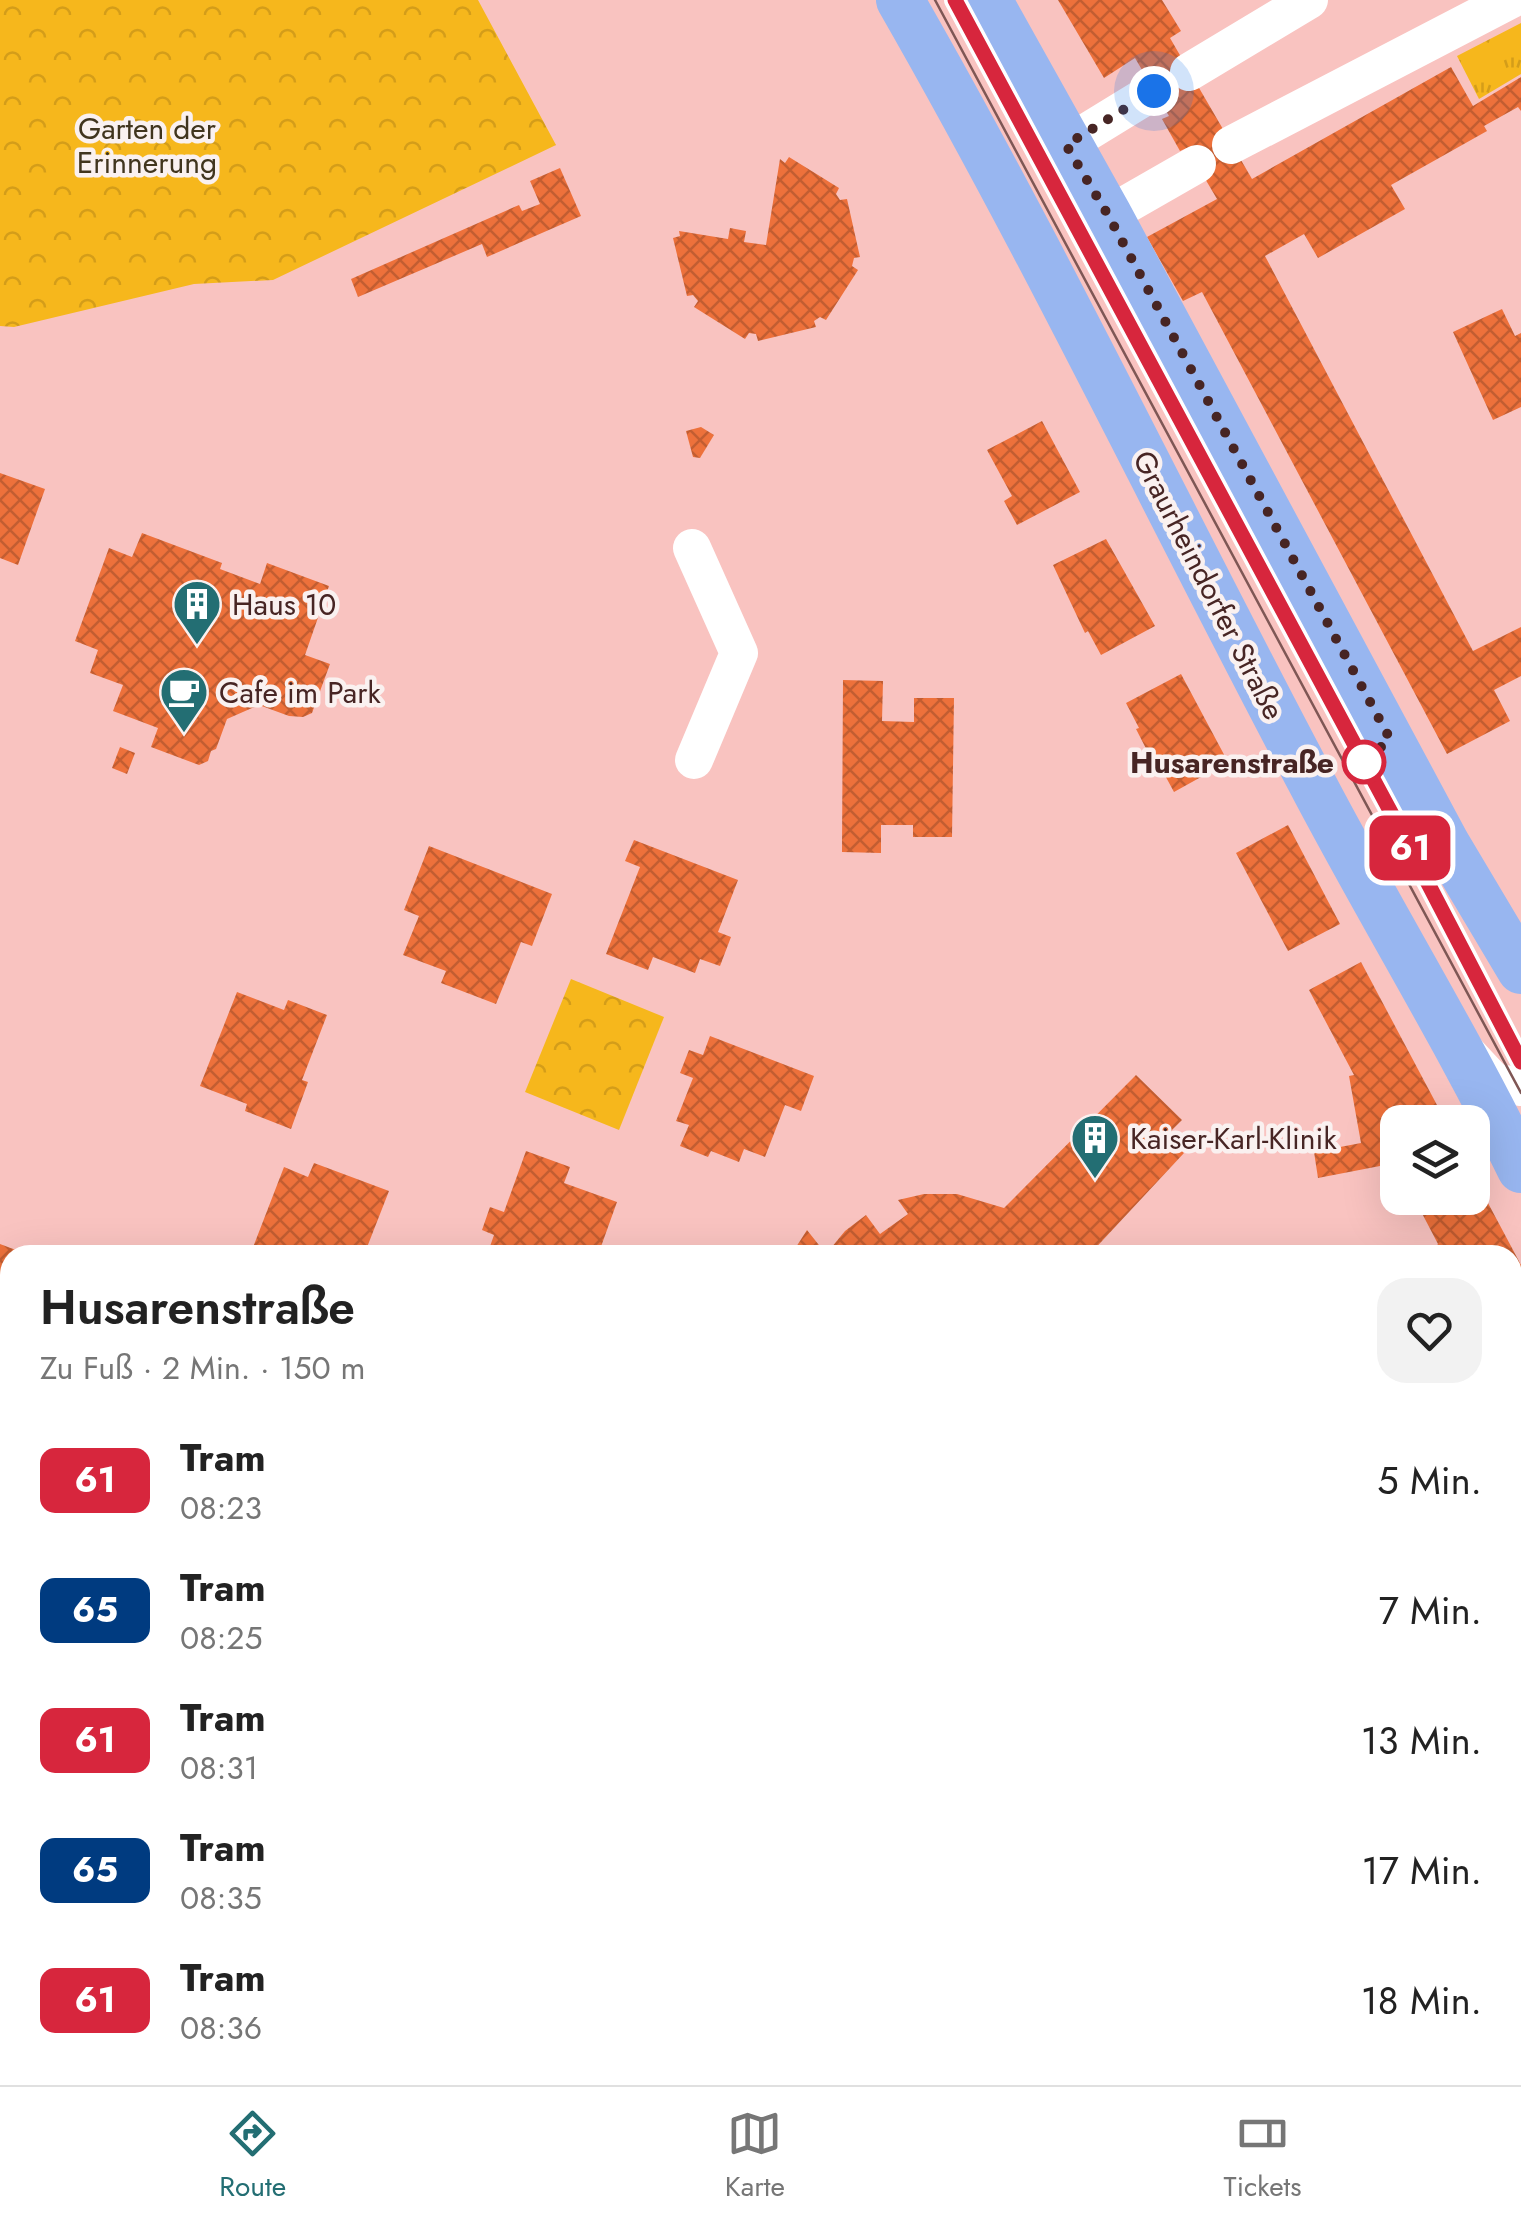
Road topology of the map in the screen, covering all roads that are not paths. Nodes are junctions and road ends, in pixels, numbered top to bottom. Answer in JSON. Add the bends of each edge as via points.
{"nodes":[{"id":1,"x":900,"y":0,"type":"edge"},
{"id":2,"x":988,"y":0,"type":"edge"},
{"id":3,"x":1310,"y":0,"type":"edge"},
{"id":4,"x":1510,"y":0,"type":"edge"},
{"id":5,"x":1189,"y":72,"type":"dead end"},
{"id":6,"x":1154,"y":91,"type":"dead end"},
{"id":7,"x":1066,"y":145,"type":"junction"},
{"id":8,"x":1232,"y":145,"type":"dead end"},
{"id":9,"x":1197,"y":164,"type":"dead end"},
{"id":10,"x":1108,"y":215,"type":"junction"},
{"id":11,"x":692,"y":548,"type":"dead end"},
{"id":12,"x":694,"y":760,"type":"dead end"},
{"id":13,"x":1521,"y":970,"type":"edge"},
{"id":14,"x":1459,"y":1045,"type":"junction"},
{"id":15,"x":1520,"y":1087,"type":"edge"},
{"id":16,"x":1516,"y":1158,"type":"edge"}],
"edges":[{"from":1,"to":14,"type":"main road","name":"Graurheindorfer Straße","via":[[1311,783]]},
{"from":2,"to":7,"type":"main road"},
{"from":3,"to":5,"type":"street"},
{"from":4,"to":8,"type":"street"},
{"from":6,"to":7,"type":"street"},
{"from":7,"to":10,"type":"main road"},
{"from":9,"to":10,"type":"street"},
{"from":10,"to":13,"type":"main road","via":[[1446,844]]},
{"from":11,"to":12,"type":"street","via":[[739,653]]},
{"from":14,"to":15,"type":"street","via":[[1494,1082]]},
{"from":14,"to":16,"type":"main road","name":"Graurheindorfer Straße"},
{"from":15,"to":16,"type":"street","via":[[1511,1115]]}]}
